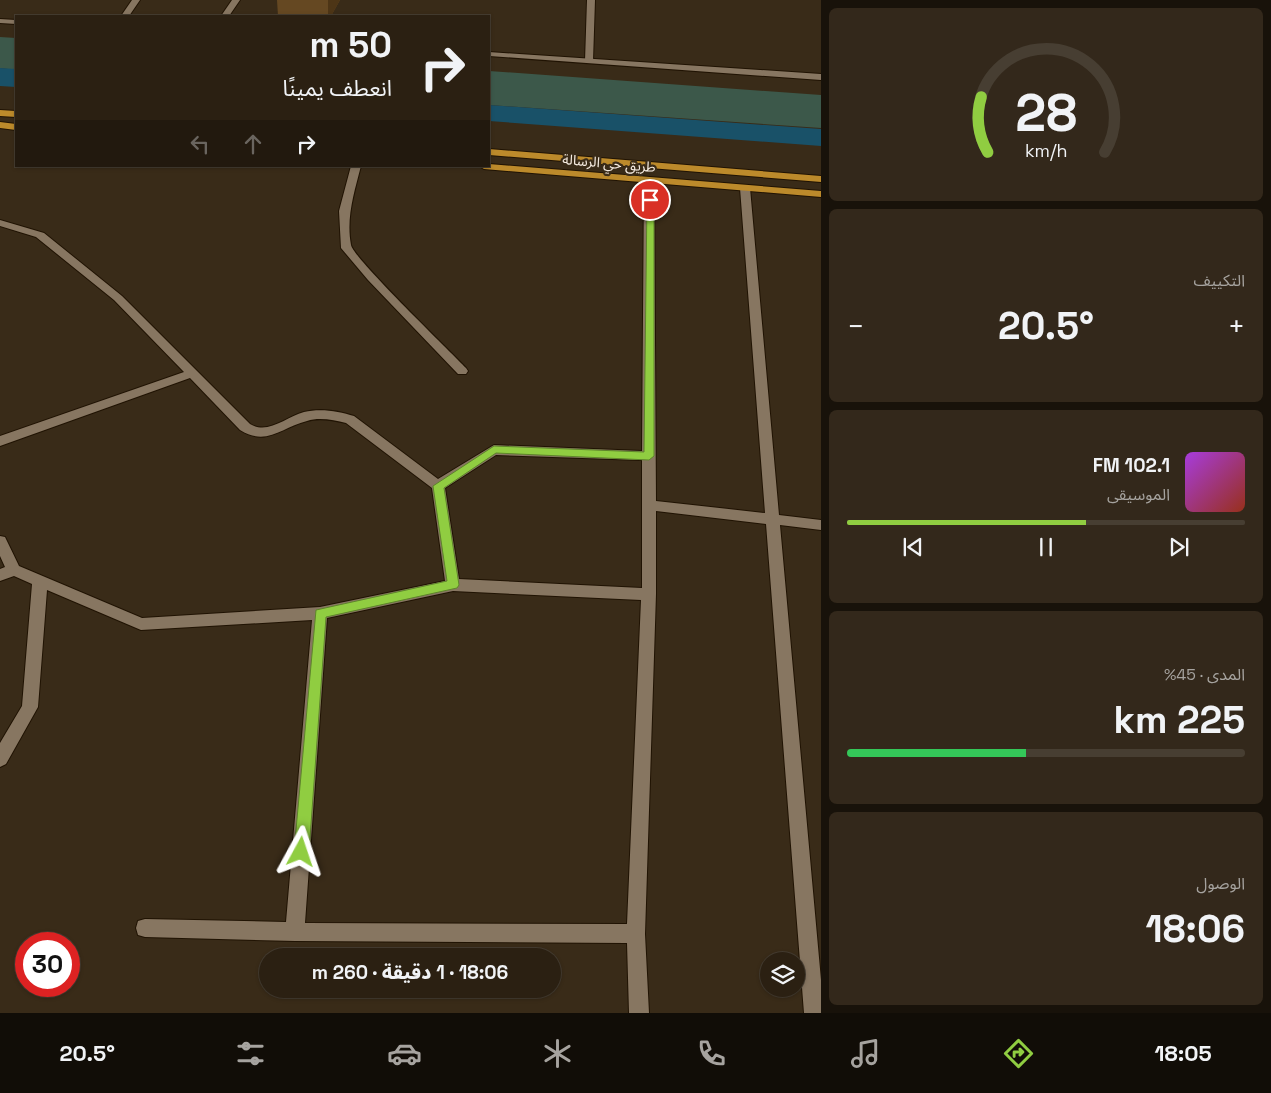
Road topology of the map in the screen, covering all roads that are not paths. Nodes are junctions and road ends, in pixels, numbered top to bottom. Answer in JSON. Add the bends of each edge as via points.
{"nodes":[{"id":1,"x":136,"y":0,"type":"edge"},
{"id":2,"x":236,"y":0,"type":"edge"},
{"id":3,"x":591,"y":0,"type":"edge"},
{"id":4,"x":126,"y":15,"type":"edge"},
{"id":5,"x":226,"y":15,"type":"edge"},
{"id":6,"x":0,"y":21,"type":"edge"},
{"id":7,"x":15,"y":22,"type":"edge"},
{"id":8,"x":490,"y":54,"type":"edge"},
{"id":9,"x":589,"y":61,"type":"junction"},
{"id":10,"x":821,"y":77,"type":"edge"},
{"id":11,"x":0,"y":113,"type":"edge"},
{"id":12,"x":15,"y":114,"type":"edge"},
{"id":13,"x":0,"y":126,"type":"edge"},
{"id":14,"x":15,"y":127,"type":"edge"},
{"id":15,"x":490,"y":152,"type":"edge"},
{"id":16,"x":356,"y":167,"type":"edge"},
{"id":17,"x":490,"y":167,"type":"edge"},
{"id":18,"x":821,"y":178,"type":"edge"},
{"id":19,"x":650,"y":180,"type":"junction"},
{"id":20,"x":745,"y":188,"type":"junction"},
{"id":21,"x":821,"y":194,"type":"edge"},
{"id":22,"x":0,"y":223,"type":"edge"},
{"id":23,"x":462,"y":371,"type":"dead end"},
{"id":24,"x":192,"y":373,"type":"junction"},
{"id":25,"x":0,"y":441,"type":"edge"},
{"id":26,"x":649,"y":456,"type":"junction"},
{"id":27,"x":438,"y":486,"type":"junction"},
{"id":28,"x":649,"y":505,"type":"junction"},
{"id":29,"x":772,"y":519,"type":"junction"},
{"id":30,"x":821,"y":525,"type":"edge"},
{"id":31,"x":0,"y":541,"type":"edge"},
{"id":32,"x":7,"y":572,"type":"edge"},
{"id":33,"x":40,"y":581,"type":"junction"},
{"id":34,"x":453,"y":585,"type":"junction"},
{"id":35,"x":649,"y":594,"type":"junction"},
{"id":36,"x":320,"y":613,"type":"junction"},
{"id":37,"x":0,"y":759,"type":"edge"},
{"id":38,"x":145,"y":928,"type":"dead end"},
{"id":39,"x":295,"y":932,"type":"junction"},
{"id":40,"x":636,"y":934,"type":"junction"},
{"id":41,"x":638,"y":1013,"type":"edge"},
{"id":42,"x":814,"y":1013,"type":"edge"}],
"edges":[{"from":1,"to":4,"type":"street"},
{"from":2,"to":5,"type":"street"},
{"from":3,"to":9,"type":"street"},
{"from":6,"to":7,"type":"street"},
{"from":8,"to":9,"type":"street"},
{"from":9,"to":10,"type":"street"},
{"from":11,"to":12,"type":"main road"},
{"from":13,"to":14,"type":"main road"},
{"from":15,"to":18,"type":"main road","name":"طريق حي الرسالة"},
{"from":16,"to":23,"type":"street","via":[[344,211],[346,248]]},
{"from":17,"to":19,"type":"main road","name":"طريق حي الرسالة"},
{"from":19,"to":20,"type":"main road","name":"طريق حي الرسالة"},
{"from":19,"to":26,"type":"street"},
{"from":20,"to":21,"type":"main road","name":"طريق حي الرسالة"},
{"from":20,"to":29,"type":"street"},
{"from":22,"to":24,"type":"street","via":[[40,235],[118,298]]},
{"from":24,"to":25,"type":"street"},
{"from":24,"to":27,"type":"street","via":[[244,427],[253,432],[269,432],[306,416],[330,415],[350,419]]},
{"from":26,"to":27,"type":"street","via":[[494,450]]},
{"from":26,"to":28,"type":"street"},
{"from":27,"to":34,"type":"street"},
{"from":28,"to":29,"type":"street"},
{"from":28,"to":35,"type":"street"},
{"from":29,"to":30,"type":"street"},
{"from":29,"to":42,"type":"street"},
{"from":31,"to":32,"type":"street"},
{"from":32,"to":33,"type":"street"},
{"from":33,"to":36,"type":"street","via":[[141,624]]},
{"from":33,"to":37,"type":"street","via":[[30,707]]},
{"from":34,"to":35,"type":"street"},
{"from":34,"to":36,"type":"street"},
{"from":35,"to":40,"type":"street"},
{"from":36,"to":39,"type":"street"},
{"from":38,"to":39,"type":"street"},
{"from":39,"to":40,"type":"street"},
{"from":40,"to":41,"type":"street"}]}
